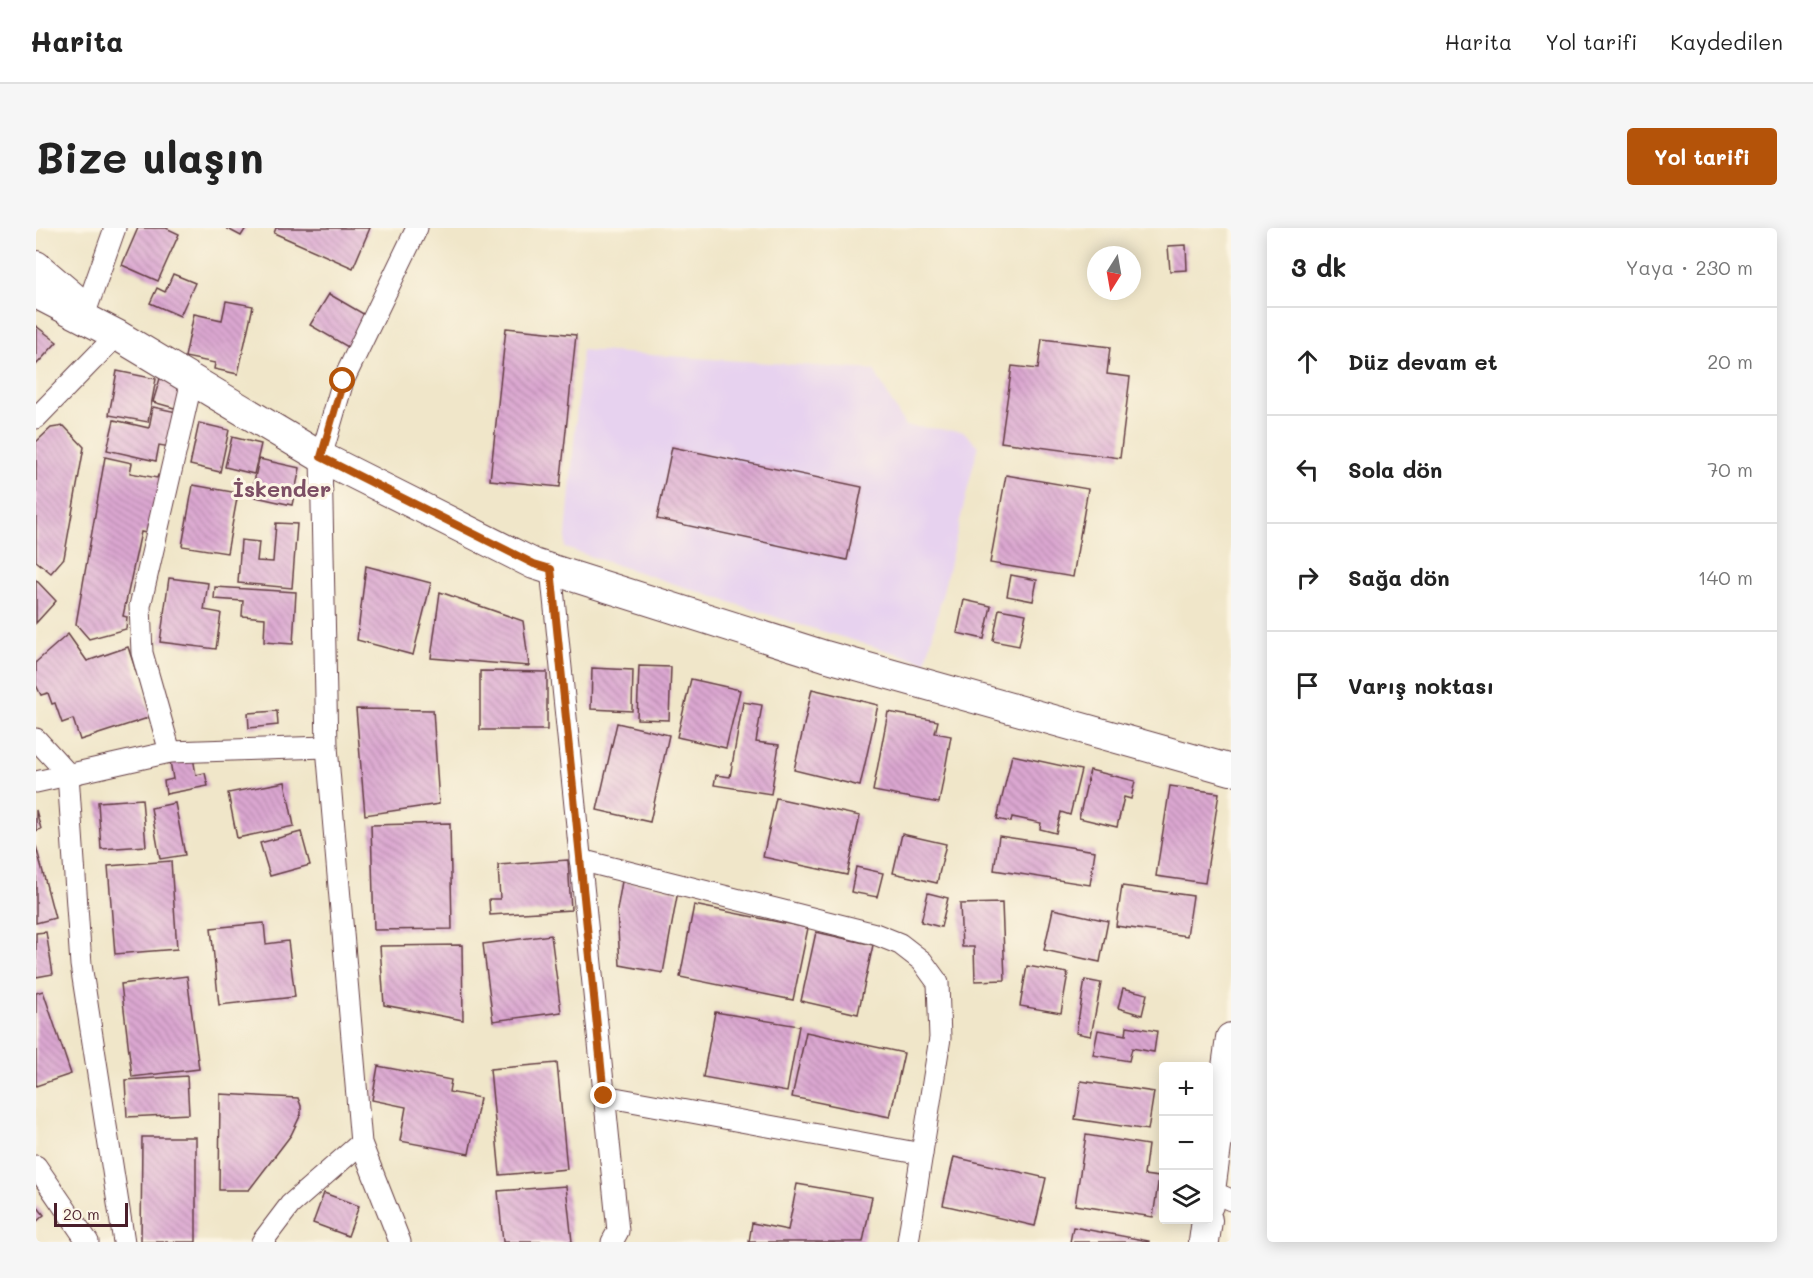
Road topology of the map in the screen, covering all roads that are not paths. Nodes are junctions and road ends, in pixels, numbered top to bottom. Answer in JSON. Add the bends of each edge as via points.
{"nodes":[{"id":1,"x":115,"y":228,"type":"edge"},
{"id":2,"x":417,"y":228,"type":"edge"},
{"id":3,"x":36,"y":266,"type":"edge"},
{"id":4,"x":36,"y":293,"type":"edge"},
{"id":5,"x":86,"y":310,"type":"junction"},
{"id":6,"x":117,"y":335,"type":"junction"},
{"id":7,"x":192,"y":380,"type":"junction"},
{"id":8,"x":36,"y":418,"type":"edge"},
{"id":9,"x":321,"y":457,"type":"junction"},
{"id":10,"x":551,"y":569,"type":"junction"},
{"id":11,"x":36,"y":739,"type":"edge"},
{"id":12,"x":327,"y":747,"type":"junction"},
{"id":13,"x":170,"y":752,"type":"junction"},
{"id":14,"x":1231,"y":770,"type":"edge"},
{"id":15,"x":68,"y":774,"type":"junction"},
{"id":16,"x":36,"y":782,"type":"edge"},
{"id":17,"x":580,"y":860,"type":"junction"},
{"id":18,"x":1231,"y":1038,"type":"edge"},
{"id":19,"x":604,"y":1096,"type":"junction"},
{"id":20,"x":1224,"y":1135,"type":"edge"},
{"id":21,"x":361,"y":1143,"type":"junction"},
{"id":22,"x":922,"y":1155,"type":"junction"},
{"id":23,"x":36,"y":1166,"type":"edge"},
{"id":24,"x":1214,"y":1204,"type":"edge"},
{"id":25,"x":620,"y":1238,"type":"edge"},
{"id":26,"x":88,"y":1242,"type":"edge"},
{"id":27,"x":124,"y":1242,"type":"edge"},
{"id":28,"x":262,"y":1242,"type":"edge"},
{"id":29,"x":400,"y":1242,"type":"edge"},
{"id":30,"x":908,"y":1242,"type":"edge"},
{"id":31,"x":1204,"y":1242,"type":"edge"}],
"edges":[{"from":1,"to":5,"type":"street"},
{"from":2,"to":9,"type":"street","via":[[343,381]]},
{"from":3,"to":5,"type":"main road"},
{"from":4,"to":6,"type":"main road"},
{"from":5,"to":6,"type":"main road"},
{"from":6,"to":7,"type":"main road"},
{"from":6,"to":8,"type":"street"},
{"from":7,"to":9,"type":"main road"},
{"from":7,"to":13,"type":"street","via":[[140,606],[142,653]]},
{"from":9,"to":10,"type":"main road"},
{"from":9,"to":12,"type":"street"},
{"from":10,"to":14,"type":"main road","via":[[825,656]]},
{"from":10,"to":17,"type":"street"},
{"from":11,"to":15,"type":"street"},
{"from":12,"to":13,"type":"street"},
{"from":12,"to":21,"type":"street"},
{"from":13,"to":15,"type":"street"},
{"from":15,"to":16,"type":"street"},
{"from":15,"to":27,"type":"street","via":[[81,965]]},
{"from":17,"to":19,"type":"street"},
{"from":17,"to":22,"type":"street","via":[[875,934],[900,944],[922,961],[938,982],[940,1038]]},
{"from":18,"to":20,"type":"main road"},
{"from":19,"to":22,"type":"street"},
{"from":19,"to":25,"type":"street"},
{"from":20,"to":24,"type":"main road"},
{"from":21,"to":28,"type":"street","via":[[290,1205]]},
{"from":21,"to":29,"type":"street"},
{"from":22,"to":30,"type":"street"},
{"from":23,"to":26,"type":"street"},
{"from":24,"to":31,"type":"main road"}]}
